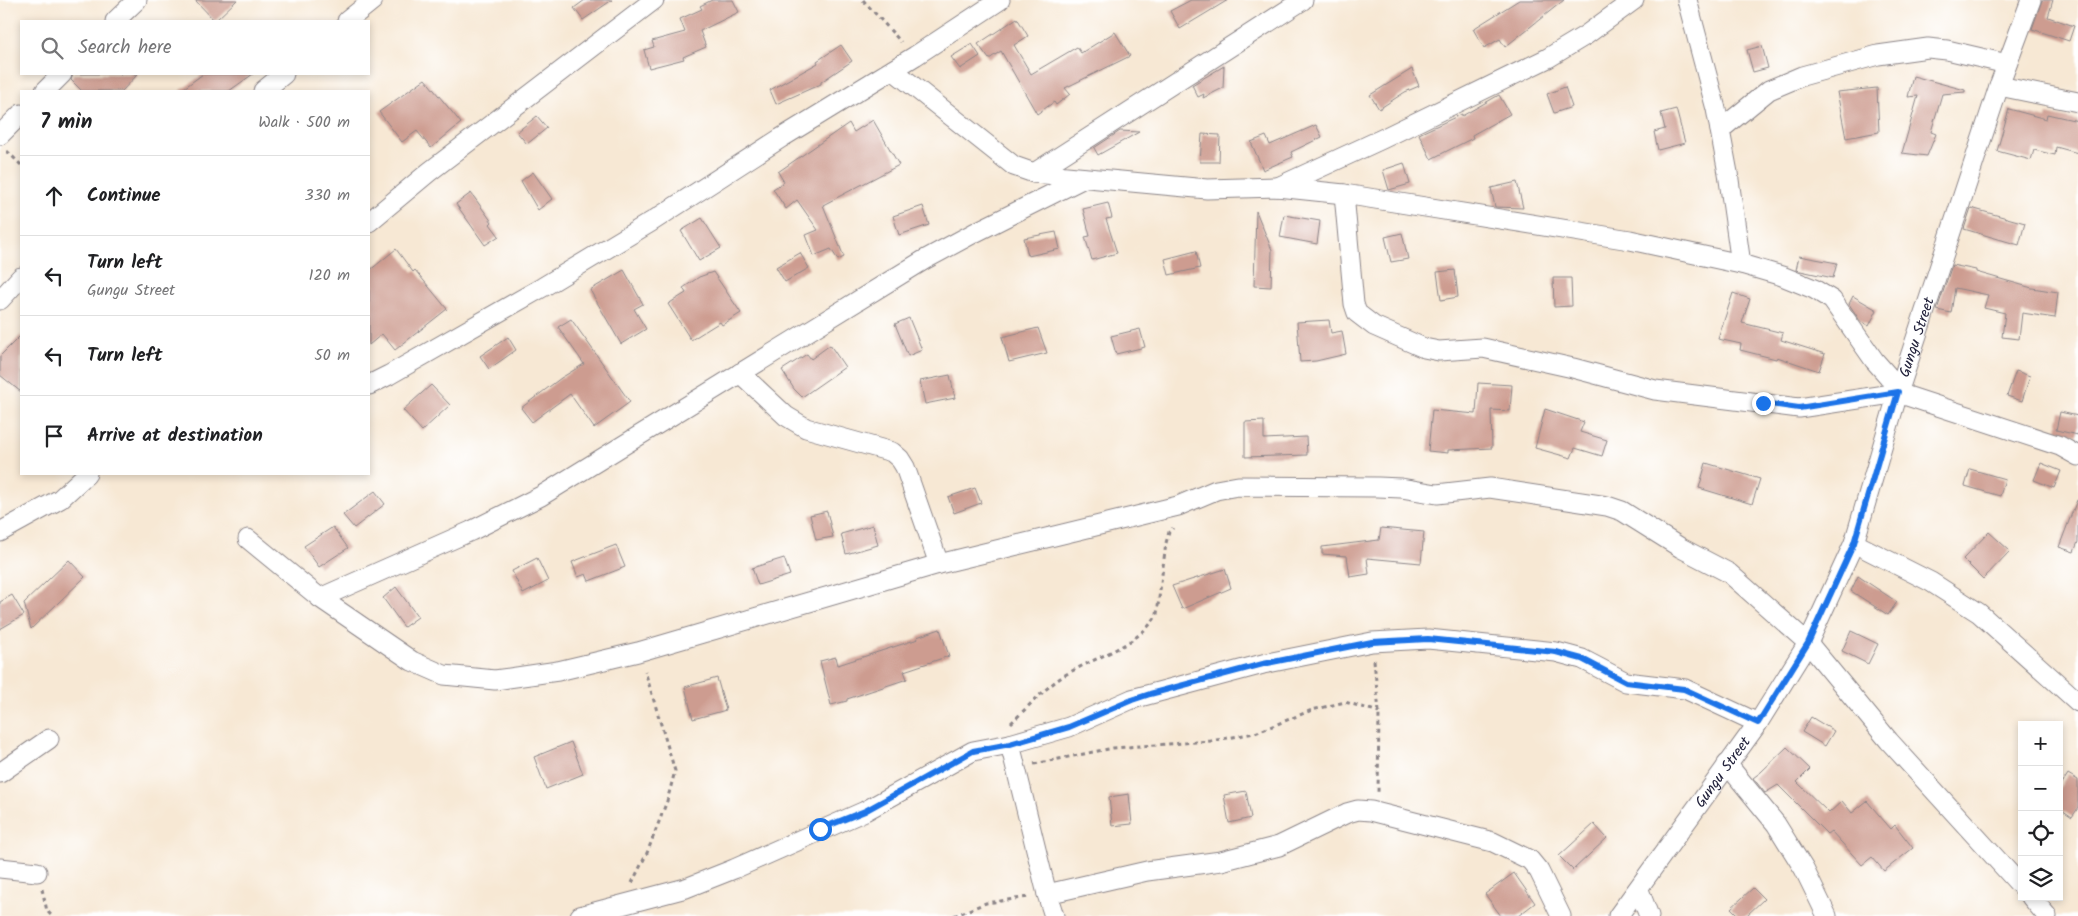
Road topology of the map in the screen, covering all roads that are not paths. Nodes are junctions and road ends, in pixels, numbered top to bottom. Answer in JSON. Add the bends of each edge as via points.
{"nodes":[{"id":1,"x":137,"y":0,"type":"edge"},
{"id":2,"x":373,"y":0,"type":"edge"},
{"id":3,"x":654,"y":0,"type":"edge"},
{"id":4,"x":1000,"y":0,"type":"edge"},
{"id":5,"x":1303,"y":0,"type":"edge"},
{"id":6,"x":1634,"y":0,"type":"edge"},
{"id":7,"x":1687,"y":0,"type":"edge"},
{"id":8,"x":2031,"y":0,"type":"edge"},
{"id":9,"x":116,"y":20,"type":"edge"},
{"id":10,"x":348,"y":20,"type":"edge"},
{"id":11,"x":2007,"y":64,"type":"junction"},
{"id":12,"x":893,"y":70,"type":"junction"},
{"id":13,"x":61,"y":75,"type":"edge"},
{"id":14,"x":283,"y":75,"type":"edge"},
{"id":15,"x":1999,"y":86,"type":"junction"},
{"id":16,"x":46,"y":90,"type":"edge"},
{"id":17,"x":264,"y":90,"type":"edge"},
{"id":18,"x":2078,"y":102,"type":"edge"},
{"id":19,"x":20,"y":116,"type":"edge"},
{"id":20,"x":1720,"y":130,"type":"junction"},
{"id":21,"x":3,"y":142,"type":"edge"},
{"id":22,"x":1034,"y":173,"type":"junction"},
{"id":23,"x":1084,"y":178,"type":"junction"},
{"id":24,"x":1277,"y":187,"type":"junction"},
{"id":25,"x":1344,"y":194,"type":"junction"},
{"id":26,"x":370,"y":221,"type":"edge"},
{"id":27,"x":1741,"y":264,"type":"junction"},
{"id":28,"x":20,"y":278,"type":"edge"},
{"id":29,"x":0,"y":300,"type":"edge"},
{"id":30,"x":740,"y":373,"type":"junction"},
{"id":31,"x":370,"y":384,"type":"edge"},
{"id":32,"x":1898,"y":392,"type":"junction"},
{"id":33,"x":2078,"y":456,"type":"edge"},
{"id":34,"x":86,"y":475,"type":"edge"},
{"id":35,"x":0,"y":532,"type":"edge"},
{"id":36,"x":248,"y":539,"type":"dead end"},
{"id":37,"x":1854,"y":543,"type":"junction"},
{"id":38,"x":939,"y":564,"type":"junction"},
{"id":39,"x":320,"y":598,"type":"junction"},
{"id":40,"x":1808,"y":643,"type":"junction"},
{"id":41,"x":2078,"y":702,"type":"edge"},
{"id":42,"x":1758,"y":723,"type":"junction"},
{"id":43,"x":49,"y":739,"type":"dead end"},
{"id":44,"x":1010,"y":744,"type":"junction"},
{"id":45,"x":1727,"y":764,"type":"junction"},
{"id":46,"x":0,"y":773,"type":"edge"},
{"id":47,"x":0,"y":868,"type":"edge"},
{"id":48,"x":37,"y":872,"type":"road end"},
{"id":49,"x":2018,"y":883,"type":"edge"},
{"id":50,"x":1639,"y":890,"type":"junction"},
{"id":51,"x":1047,"y":894,"type":"junction"},
{"id":52,"x":2034,"y":901,"type":"edge"},
{"id":53,"x":580,"y":916,"type":"edge"},
{"id":54,"x":1054,"y":916,"type":"edge"},
{"id":55,"x":1561,"y":916,"type":"edge"},
{"id":56,"x":1618,"y":916,"type":"edge"},
{"id":57,"x":1649,"y":916,"type":"edge"},
{"id":58,"x":1827,"y":916,"type":"edge"},
{"id":59,"x":2047,"y":916,"type":"edge"}],
"edges":[{"from":1,"to":9,"type":"street"},
{"from":2,"to":10,"type":"street"},
{"from":3,"to":26,"type":"street","via":[[429,172]]},
{"from":4,"to":12,"type":"street"},
{"from":5,"to":22,"type":"street"},
{"from":6,"to":24,"type":"street","via":[[1548,58]]},
{"from":7,"to":20,"type":"street"},
{"from":8,"to":11,"type":"street","name":"Gungu Street"},
{"from":11,"to":15,"type":"street","name":"Gungu Street"},
{"from":11,"to":20,"type":"street","via":[[1928,48],[1878,56],[1802,76],[1769,90]]},
{"from":12,"to":22,"type":"street","via":[[1014,166]]},
{"from":12,"to":31,"type":"street","via":[[543,287]]},
{"from":13,"to":16,"type":"street"},
{"from":14,"to":17,"type":"street"},
{"from":15,"to":18,"type":"street"},
{"from":15,"to":32,"type":"street","name":"Gungu Street"},
{"from":19,"to":21,"type":"street"},
{"from":20,"to":27,"type":"street"},
{"from":22,"to":23,"type":"street"},
{"from":23,"to":24,"type":"street","via":[[1207,189]]},
{"from":23,"to":30,"type":"street","via":[[924,260]]},
{"from":24,"to":25,"type":"street"},
{"from":25,"to":27,"type":"street","via":[[1630,240]]},
{"from":25,"to":32,"type":"street","via":[[1357,313],[1374,326],[1424,348],[1439,351],[1483,348],[1655,390],[1799,408]]},
{"from":27,"to":32,"type":"street","via":[[1782,276],[1832,300]]},
{"from":28,"to":29,"type":"street"},
{"from":30,"to":38,"type":"street","via":[[786,416],[806,428],[892,452],[900,459]]},
{"from":30,"to":39,"type":"street","via":[[541,496]]},
{"from":32,"to":33,"type":"street","via":[[2060,446]]},
{"from":32,"to":37,"type":"street","name":"Gungu Street"},
{"from":34,"to":35,"type":"street","via":[[60,499]]},
{"from":36,"to":39,"type":"street"},
{"from":37,"to":40,"type":"street","name":"Gungu Street"},
{"from":37,"to":41,"type":"street","via":[[1931,582],[1979,614]]},
{"from":38,"to":39,"type":"street","via":[[638,652],[558,671],[495,680],[444,675],[412,661]]},
{"from":38,"to":40,"type":"street","via":[[1178,506],[1216,490],[1238,486],[1378,487],[1437,494],[1490,488],[1622,511],[1729,573]]},
{"from":40,"to":42,"type":"street","name":"Gungu Street"},
{"from":40,"to":49,"type":"street","via":[[1889,741]]},
{"from":42,"to":44,"type":"street","via":[[1684,689],[1626,682],[1582,659],[1556,652],[1428,639],[1372,642],[1263,664],[1132,700],[1069,727]]},
{"from":42,"to":45,"type":"street","name":"Gungu Street"},
{"from":43,"to":46,"type":"street"},
{"from":44,"to":51,"type":"street"},
{"from":44,"to":53,"type":"street","via":[[973,751],[865,811],[686,888]]},
{"from":45,"to":50,"type":"street","name":"Gungu Street"},
{"from":45,"to":58,"type":"street","via":[[1776,824],[1804,869]]},
{"from":47,"to":48,"type":"street"},
{"from":50,"to":56,"type":"street","name":"Gungu Street"},
{"from":50,"to":57,"type":"street"},
{"from":51,"to":54,"type":"street"},
{"from":51,"to":55,"type":"street","via":[[1147,871],[1222,861],[1279,846],[1358,810],[1493,842],[1530,860],[1539,871]]},
{"from":52,"to":59,"type":"street"}]}
